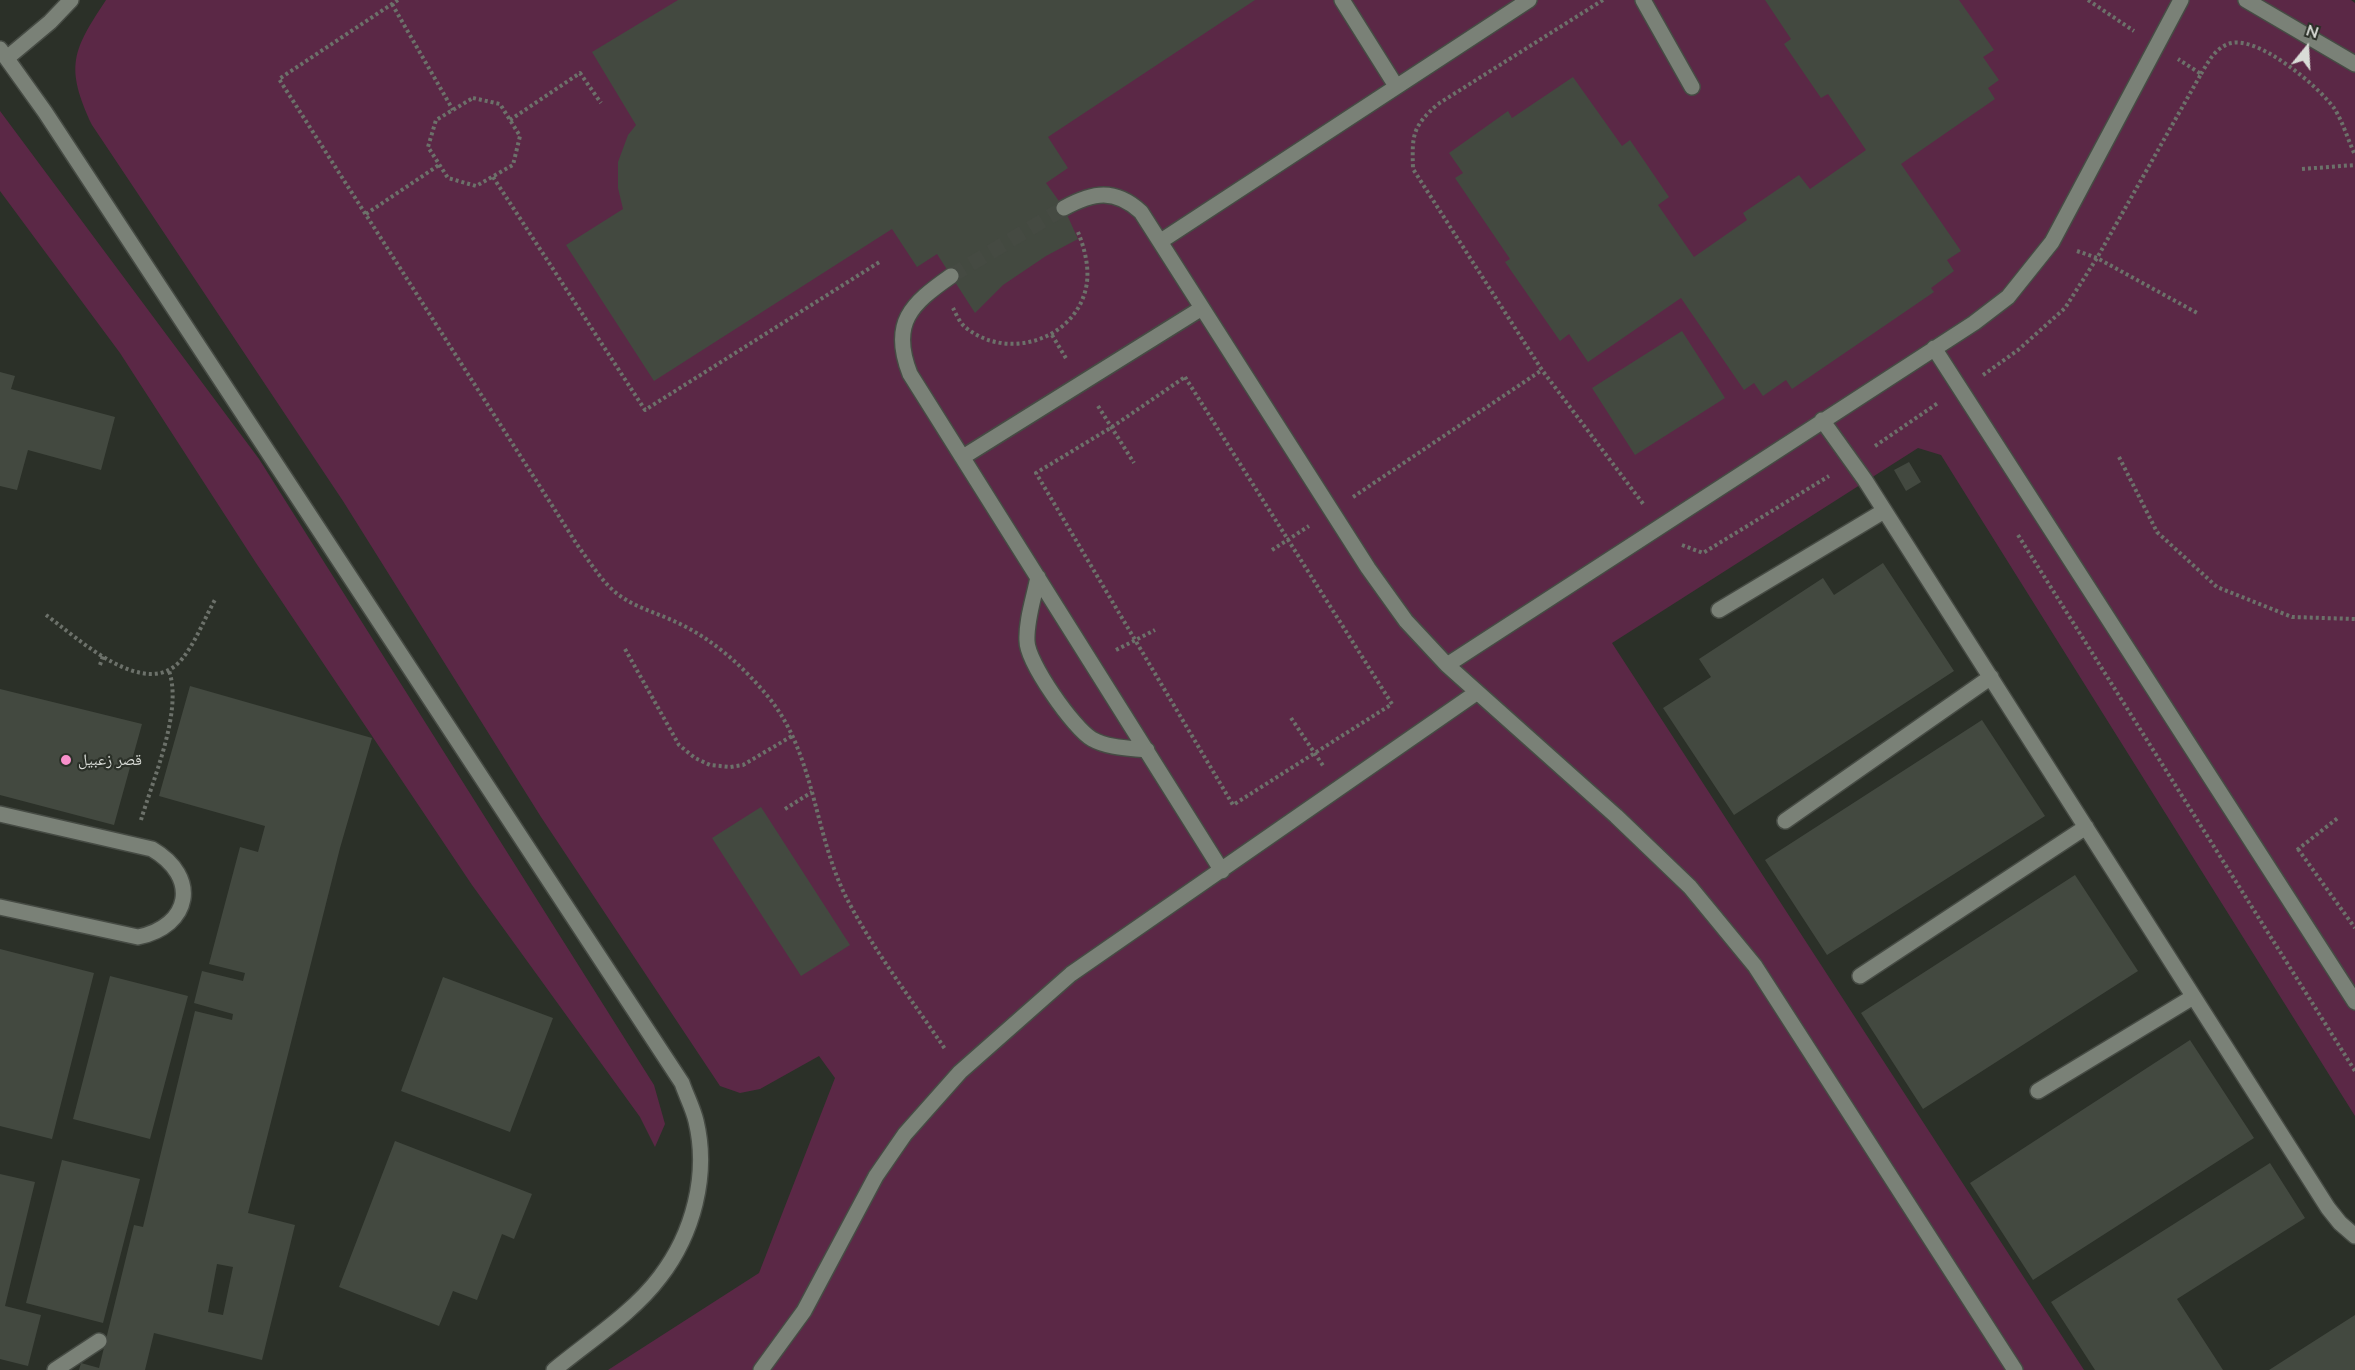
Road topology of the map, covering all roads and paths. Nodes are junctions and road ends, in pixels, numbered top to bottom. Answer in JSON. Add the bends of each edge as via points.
{"nodes":[{"id":1,"x":71,"y":0,"type":"edge"},
{"id":2,"x":398,"y":0,"type":"edge"},
{"id":3,"x":1342,"y":0,"type":"edge"},
{"id":4,"x":1529,"y":0,"type":"edge"},
{"id":5,"x":1603,"y":0,"type":"edge"},
{"id":6,"x":1643,"y":0,"type":"edge"},
{"id":7,"x":2181,"y":0,"type":"edge"},
{"id":8,"x":2246,"y":0,"type":"edge"},
{"id":9,"x":392,"y":4,"type":"junction"},
{"id":10,"x":3,"y":54,"type":"edge"},
{"id":11,"x":2355,"y":64,"type":"edge"},
{"id":12,"x":2201,"y":74,"type":"dead end"},
{"id":13,"x":1396,"y":86,"type":"junction"},
{"id":14,"x":1692,"y":87,"type":"dead end"},
{"id":15,"x":601,"y":103,"type":"dead end"},
{"id":16,"x":453,"y":110,"type":"junction"},
{"id":17,"x":510,"y":120,"type":"junction"},
{"id":18,"x":2355,"y":155,"type":"edge"},
{"id":19,"x":439,"y":165,"type":"junction"},
{"id":20,"x":2355,"y":165,"type":"edge"},
{"id":21,"x":2302,"y":169,"type":"dead end"},
{"id":22,"x":493,"y":177,"type":"junction"},
{"id":23,"x":1065,"y":207,"type":"joint"},
{"id":24,"x":366,"y":214,"type":"junction"},
{"id":25,"x":1161,"y":241,"type":"junction"},
{"id":26,"x":2052,"y":242,"type":"junction"},
{"id":27,"x":881,"y":261,"type":"dead end"},
{"id":28,"x":945,"y":280,"type":"joint"},
{"id":29,"x":1202,"y":308,"type":"junction"},
{"id":30,"x":2199,"y":314,"type":"dead end"},
{"id":31,"x":1934,"y":348,"type":"junction"},
{"id":32,"x":1936,"y":405,"type":"dead end"},
{"id":33,"x":1942,"y":415,"type":"dead end"},
{"id":34,"x":1822,"y":420,"type":"junction"},
{"id":35,"x":963,"y":457,"type":"junction"},
{"id":36,"x":2119,"y":457,"type":"dead end"},
{"id":37,"x":1333,"y":511,"type":"junction"},
{"id":38,"x":1884,"y":511,"type":"junction"},
{"id":39,"x":2012,"y":526,"type":"dead end"},
{"id":40,"x":1288,"y":540,"type":"junction"},
{"id":41,"x":1272,"y":550,"type":"dead end"},
{"id":42,"x":1038,"y":577,"type":"junction"},
{"id":43,"x":216,"y":598,"type":"dead end"},
{"id":44,"x":1719,"y":610,"type":"dead end"},
{"id":45,"x":46,"y":615,"type":"dead end"},
{"id":46,"x":2355,"y":619,"type":"edge"},
{"id":47,"x":1155,"y":630,"type":"dead end"},
{"id":48,"x":1136,"y":640,"type":"junction"},
{"id":49,"x":625,"y":649,"type":"dead end"},
{"id":50,"x":102,"y":656,"type":"junction"},
{"id":51,"x":1092,"y":663,"type":"junction"},
{"id":52,"x":100,"y":665,"type":"dead end"},
{"id":53,"x":1447,"y":665,"type":"junction"},
{"id":54,"x":169,"y":671,"type":"junction"},
{"id":55,"x":1990,"y":677,"type":"junction"},
{"id":56,"x":1476,"y":693,"type":"junction"},
{"id":57,"x":1291,"y":718,"type":"dead end"},
{"id":58,"x":792,"y":736,"type":"junction"},
{"id":59,"x":1147,"y":750,"type":"junction"},
{"id":60,"x":1315,"y":753,"type":"junction"},
{"id":61,"x":1340,"y":789,"type":"junction"},
{"id":62,"x":812,"y":792,"type":"junction"},
{"id":63,"x":785,"y":809,"type":"dead end"},
{"id":64,"x":0,"y":814,"type":"edge"},
{"id":65,"x":2339,"y":817,"type":"dead end"},
{"id":66,"x":1785,"y":821,"type":"dead end"},
{"id":67,"x":2085,"y":827,"type":"junction"},
{"id":68,"x":134,"y":844,"type":"junction"},
{"id":69,"x":2298,"y":849,"type":"junction"},
{"id":70,"x":1222,"y":871,"type":"junction"},
{"id":71,"x":2270,"y":872,"type":"junction"},
{"id":72,"x":0,"y":907,"type":"edge"},
{"id":73,"x":2355,"y":928,"type":"edge"},
{"id":74,"x":1860,"y":976,"type":"dead end"},
{"id":75,"x":2193,"y":997,"type":"junction"},
{"id":76,"x":2355,"y":1002,"type":"edge"},
{"id":77,"x":2355,"y":1071,"type":"edge"},
{"id":78,"x":960,"y":1072,"type":"junction"},
{"id":79,"x":2038,"y":1091,"type":"dead end"},
{"id":80,"x":2355,"y":1236,"type":"edge"},
{"id":81,"x":99,"y":1341,"type":"dead end"},
{"id":82,"x":55,"y":1370,"type":"edge"},
{"id":83,"x":554,"y":1370,"type":"edge"},
{"id":84,"x":760,"y":1370,"type":"edge"},
{"id":85,"x":2015,"y":1370,"type":"edge"}],
"edges":[{"from":1,"to":10,"type":"street","via":[[50,22]]},
{"from":2,"to":9,"type":"path"},
{"from":3,"to":13,"type":"street"},
{"from":4,"to":13,"type":"street"},
{"from":5,"to":37,"type":"path","via":[[1438,104],[1419,121],[1412,142],[1413,169],[1542,370]]},
{"from":6,"to":14,"type":"street"},
{"from":7,"to":26,"type":"street"},
{"from":8,"to":11,"type":"street"},
{"from":9,"to":16,"type":"path"},
{"from":9,"to":24,"type":"path","via":[[279,79]]},
{"from":10,"to":83,"type":"street","via":[[45,112],[682,1083],[696,1122],[701,1163],[696,1204],[682,1243],[660,1278],[645,1293]]},
{"from":12,"to":18,"type":"path","via":[[2216,51],[2230,43],[2250,43],[2308,79],[2334,109]]},
{"from":13,"to":25,"type":"street"},
{"from":15,"to":17,"type":"path","via":[[580,73]]},
{"from":16,"to":17,"type":"path","via":[[472,98],[500,104]]},
{"from":16,"to":19,"type":"path","via":[[436,120],[428,147]]},
{"from":17,"to":22,"type":"path","via":[[520,136],[513,165]]},
{"from":19,"to":22,"type":"path","via":[[448,178],[476,186]]},
{"from":19,"to":24,"type":"path"},
{"from":20,"to":21,"type":"path"},
{"from":22,"to":27,"type":"path","via":[[645,410]]},
{"from":23,"to":25,"type":"street","via":[[1096,195],[1113,194],[1141,212]]},
{"from":23,"to":28,"type":"path","via":[[1085,249],[1087,282],[1076,312],[1052,335],[1022,345],[992,342],[964,327]]},
{"from":24,"to":58,"type":"path","via":[[603,580],[638,607],[677,622],[713,643],[751,677]]},
{"from":25,"to":29,"type":"street"},
{"from":26,"to":30,"type":"path","via":[[2097,258]]},
{"from":26,"to":31,"type":"street","via":[[2008,297]]},
{"from":28,"to":35,"type":"street","via":[[919,299],[907,315],[901,334],[902,354],[910,374]]},
{"from":29,"to":35,"type":"street"},
{"from":29,"to":37,"type":"street"},
{"from":31,"to":34,"type":"street"},
{"from":31,"to":71,"type":"street"},
{"from":32,"to":33,"type":"path"},
{"from":34,"to":38,"type":"street"},
{"from":34,"to":53,"type":"street"},
{"from":35,"to":42,"type":"street"},
{"from":36,"to":46,"type":"path","via":[[2157,532],[2217,587],[2292,617]]},
{"from":37,"to":40,"type":"path"},
{"from":37,"to":53,"type":"street","via":[[1406,621]]},
{"from":38,"to":44,"type":"street"},
{"from":38,"to":55,"type":"street"},
{"from":39,"to":77,"type":"path"},
{"from":40,"to":41,"type":"path"},
{"from":40,"to":48,"type":"path","via":[[1185,377],[1036,473]]},
{"from":40,"to":60,"type":"path","via":[[1392,704]]},
{"from":42,"to":51,"type":"street"},
{"from":42,"to":59,"type":"street","via":[[1027,644],[1067,716],[1094,741]]},
{"from":43,"to":54,"type":"path","via":[[182,659]]},
{"from":45,"to":50,"type":"path"},
{"from":47,"to":48,"type":"path"},
{"from":48,"to":51,"type":"path"},
{"from":48,"to":60,"type":"path","via":[[1233,805]]},
{"from":49,"to":58,"type":"path","via":[[680,745],[695,758],[710,765],[743,765]]},
{"from":50,"to":52,"type":"path"},
{"from":50,"to":54,"type":"path","via":[[136,673],[152,676]]},
{"from":51,"to":59,"type":"street"},
{"from":53,"to":56,"type":"street"},
{"from":54,"to":68,"type":"path","via":[[174,684],[173,710]]},
{"from":55,"to":66,"type":"street"},
{"from":55,"to":67,"type":"street"},
{"from":56,"to":61,"type":"street"},
{"from":56,"to":85,"type":"street","via":[[1682,879],[1755,966]]},
{"from":57,"to":60,"type":"path"},
{"from":58,"to":62,"type":"path"},
{"from":59,"to":70,"type":"street"},
{"from":60,"to":61,"type":"path"},
{"from":61,"to":70,"type":"street"},
{"from":62,"to":63,"type":"path"},
{"from":62,"to":78,"type":"path","via":[[846,896]]},
{"from":64,"to":68,"type":"street"},
{"from":65,"to":69,"type":"path"},
{"from":67,"to":74,"type":"street"},
{"from":67,"to":75,"type":"street"},
{"from":68,"to":72,"type":"street","via":[[167,858],[179,872],[183,889],[180,907],[171,923],[156,933],[129,936]]},
{"from":69,"to":71,"type":"path"},
{"from":69,"to":73,"type":"path"},
{"from":70,"to":78,"type":"street","via":[[1071,974]]},
{"from":71,"to":76,"type":"street"},
{"from":75,"to":79,"type":"street"},
{"from":75,"to":80,"type":"street","via":[[2328,1208]]},
{"from":78,"to":84,"type":"street","via":[[893,1150],[804,1311]]},
{"from":81,"to":82,"type":"street"}]}
